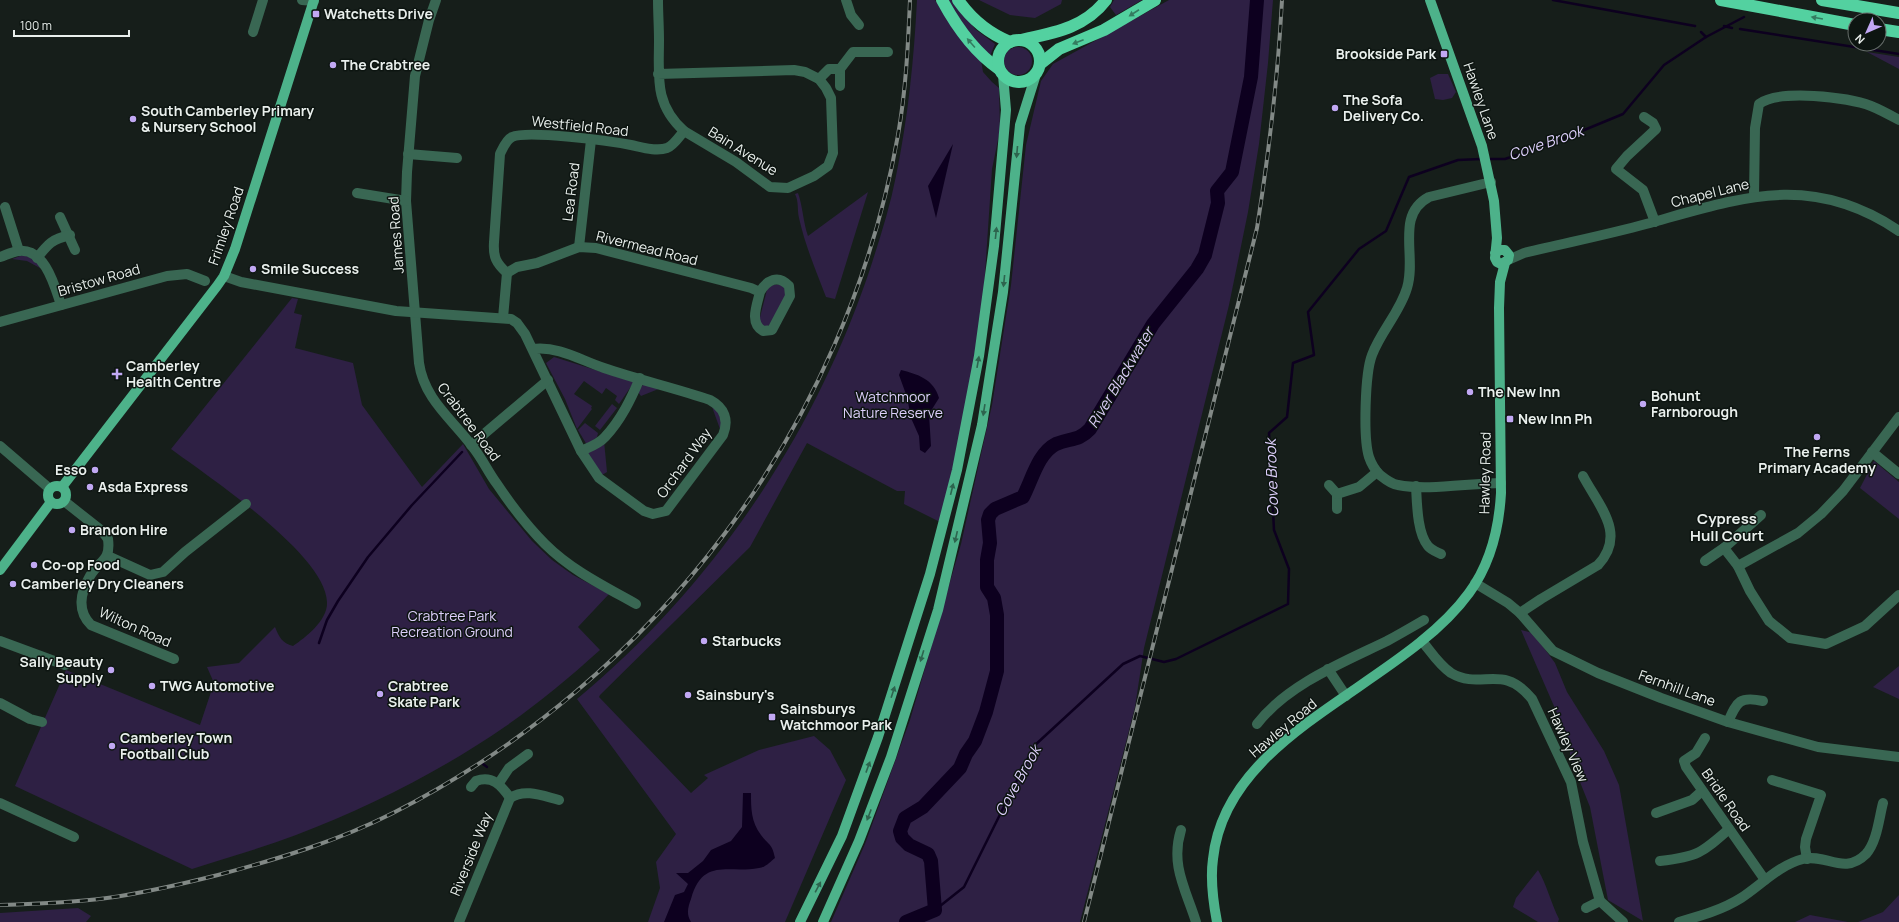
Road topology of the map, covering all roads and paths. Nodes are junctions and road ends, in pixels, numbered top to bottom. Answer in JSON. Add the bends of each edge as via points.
{"nodes":[{"id":1,"x":263,"y":0,"type":"edge"},
{"id":2,"x":302,"y":0,"type":"edge"},
{"id":3,"x":436,"y":0,"type":"edge"},
{"id":4,"x":658,"y":0,"type":"edge"},
{"id":5,"x":846,"y":0,"type":"edge"},
{"id":6,"x":942,"y":0,"type":"edge"},
{"id":7,"x":958,"y":0,"type":"edge"},
{"id":8,"x":1106,"y":0,"type":"edge"},
{"id":9,"x":1154,"y":0,"type":"edge"},
{"id":10,"x":1430,"y":0,"type":"edge"},
{"id":11,"x":1721,"y":0,"type":"edge"},
{"id":12,"x":1822,"y":0,"type":"edge"},
{"id":13,"x":314,"y":1,"type":"edge"},
{"id":14,"x":1899,"y":13,"type":"edge"},
{"id":15,"x":1847,"y":23,"type":"edge"},
{"id":16,"x":859,"y":25,"type":"dead end"},
{"id":17,"x":1887,"y":30,"type":"edge"},
{"id":18,"x":254,"y":32,"type":"dead end"},
{"id":19,"x":1899,"y":32,"type":"edge"},
{"id":20,"x":1016,"y":41,"type":"junction"},
{"id":21,"x":888,"y":52,"type":"dead end"},
{"id":22,"x":1038,"y":68,"type":"junction"},
{"id":23,"x":840,"y":69,"type":"junction"},
{"id":24,"x":1001,"y":72,"type":"junction"},
{"id":25,"x":658,"y":74,"type":"junction"},
{"id":26,"x":819,"y":79,"type":"junction"},
{"id":27,"x":840,"y":86,"type":"dead end"},
{"id":28,"x":1644,"y":117,"type":"dead end"},
{"id":29,"x":1899,"y":120,"type":"edge"},
{"id":30,"x":684,"y":131,"type":"junction"},
{"id":31,"x":591,"y":140,"type":"junction"},
{"id":32,"x":408,"y":154,"type":"junction"},
{"id":33,"x":457,"y":158,"type":"dead end"},
{"id":34,"x":1491,"y":182,"type":"junction"},
{"id":35,"x":357,"y":193,"type":"dead end"},
{"id":36,"x":1754,"y":196,"type":"junction"},
{"id":37,"x":406,"y":201,"type":"junction"},
{"id":38,"x":5,"y":207,"type":"dead end"},
{"id":39,"x":60,"y":217,"type":"dead end"},
{"id":40,"x":1655,"y":222,"type":"junction"},
{"id":41,"x":1899,"y":231,"type":"edge"},
{"id":42,"x":70,"y":235,"type":"junction"},
{"id":43,"x":579,"y":247,"type":"junction"},
{"id":44,"x":76,"y":250,"type":"dead end"},
{"id":45,"x":19,"y":251,"type":"junction"},
{"id":46,"x":0,"y":257,"type":"edge"},
{"id":47,"x":1503,"y":257,"type":"junction"},
{"id":48,"x":37,"y":258,"type":"junction"},
{"id":49,"x":507,"y":273,"type":"junction"},
{"id":50,"x":224,"y":276,"type":"junction"},
{"id":51,"x":205,"y":281,"type":"dead end"},
{"id":52,"x":1500,"y":282,"type":"joint"},
{"id":53,"x":760,"y":292,"type":"junction"},
{"id":54,"x":61,"y":305,"type":"junction"},
{"id":55,"x":416,"y":313,"type":"junction"},
{"id":56,"x":503,"y":318,"type":"junction"},
{"id":57,"x":0,"y":322,"type":"edge"},
{"id":58,"x":533,"y":349,"type":"junction"},
{"id":59,"x":640,"y":378,"type":"junction"},
{"id":60,"x":548,"y":380,"type":"junction"},
{"id":61,"x":1899,"y":417,"type":"edge"},
{"id":62,"x":471,"y":445,"type":"junction"},
{"id":63,"x":0,"y":446,"type":"edge"},
{"id":64,"x":582,"y":451,"type":"junction"},
{"id":65,"x":1872,"y":452,"type":"junction"},
{"id":66,"x":1377,"y":472,"type":"junction"},
{"id":67,"x":1899,"y":474,"type":"edge"},
{"id":68,"x":1583,"y":476,"type":"dead end"},
{"id":69,"x":1501,"y":483,"type":"junction"},
{"id":70,"x":1329,"y":485,"type":"dead end"},
{"id":71,"x":1416,"y":486,"type":"junction"},
{"id":72,"x":62,"y":487,"type":"junction"},
{"id":73,"x":50,"y":489,"type":"junction"},
{"id":74,"x":1337,"y":494,"type":"junction"},
{"id":75,"x":64,"y":501,"type":"junction"},
{"id":76,"x":51,"y":502,"type":"junction"},
{"id":77,"x":246,"y":504,"type":"dead end"},
{"id":78,"x":1337,"y":508,"type":"dead end"},
{"id":79,"x":1761,"y":515,"type":"dead end"},
{"id":80,"x":1724,"y":548,"type":"junction"},
{"id":81,"x":1441,"y":554,"type":"dead end"},
{"id":82,"x":108,"y":556,"type":"junction"},
{"id":83,"x":1705,"y":561,"type":"dead end"},
{"id":84,"x":1,"y":565,"type":"edge"},
{"id":85,"x":1738,"y":566,"type":"junction"},
{"id":86,"x":1475,"y":583,"type":"junction"},
{"id":87,"x":1899,"y":595,"type":"edge"},
{"id":88,"x":636,"y":604,"type":"dead end"},
{"id":89,"x":1520,"y":613,"type":"junction"},
{"id":90,"x":1424,"y":620,"type":"dead end"},
{"id":91,"x":0,"y":641,"type":"edge"},
{"id":92,"x":1422,"y":641,"type":"junction"},
{"id":93,"x":174,"y":660,"type":"dead end"},
{"id":94,"x":65,"y":665,"type":"dead end"},
{"id":95,"x":1328,"y":669,"type":"junction"},
{"id":96,"x":1346,"y":696,"type":"junction"},
{"id":97,"x":1764,"y":701,"type":"dead end"},
{"id":98,"x":0,"y":703,"type":"edge"},
{"id":99,"x":42,"y":722,"type":"dead end"},
{"id":100,"x":1728,"y":722,"type":"junction"},
{"id":101,"x":1257,"y":724,"type":"dead end"},
{"id":102,"x":1705,"y":738,"type":"dead end"},
{"id":103,"x":528,"y":754,"type":"dead end"},
{"id":104,"x":1899,"y":757,"type":"edge"},
{"id":105,"x":1772,"y":780,"type":"dead end"},
{"id":106,"x":499,"y":783,"type":"junction"},
{"id":107,"x":472,"y":787,"type":"dead end"},
{"id":108,"x":1702,"y":791,"type":"junction"},
{"id":109,"x":510,"y":798,"type":"junction"},
{"id":110,"x":559,"y":800,"type":"dead end"},
{"id":111,"x":0,"y":803,"type":"edge"},
{"id":112,"x":1883,"y":803,"type":"dead end"},
{"id":113,"x":1656,"y":812,"type":"dead end"},
{"id":114,"x":1729,"y":829,"type":"junction"},
{"id":115,"x":1181,"y":830,"type":"dead end"},
{"id":116,"x":74,"y":837,"type":"dead end"},
{"id":117,"x":1807,"y":859,"type":"junction"},
{"id":118,"x":1660,"y":861,"type":"dead end"},
{"id":119,"x":1765,"y":880,"type":"junction"},
{"id":120,"x":1600,"y":901,"type":"junction"},
{"id":121,"x":1586,"y":908,"type":"dead end"},
{"id":122,"x":459,"y":922,"type":"edge"},
{"id":123,"x":800,"y":922,"type":"edge"},
{"id":124,"x":823,"y":922,"type":"edge"},
{"id":125,"x":1196,"y":922,"type":"edge"},
{"id":126,"x":1217,"y":922,"type":"edge"},
{"id":127,"x":1623,"y":922,"type":"edge"},
{"id":128,"x":1679,"y":922,"type":"edge"}],
"edges":[{"from":1,"to":18,"type":"street"},
{"from":2,"to":13,"type":"street"},
{"from":3,"to":32,"type":"street","name":"James Road","via":[[415,76]]},
{"from":4,"to":25,"type":"street","name":"Bain Avenue"},
{"from":5,"to":16,"type":"street","via":[[851,15]]},
{"from":24,"to":6,"type":"highway","one_way":true,"via":[[971,43]]},
{"from":7,"to":20,"type":"highway","via":[[971,17],[983,27],[993,34]]},
{"from":8,"to":20,"type":"highway","via":[[1094,13],[1071,27],[1057,33]]},
{"from":9,"to":22,"type":"highway","one_way":true,"via":[[1104,30],[1059,49]]},
{"from":10,"to":34,"type":"main road","name":"Hawley Lane","via":[[1482,146]]},
{"from":15,"to":11,"type":"highway","one_way":true},
{"from":12,"to":14,"type":"highway"},
{"from":13,"to":50,"type":"main road","name":"Frimley Road"},
{"from":17,"to":19,"type":"highway"},
{"from":20,"to":22,"type":"highway","via":[[1026,42],[1035,48],[1040,59]]},
{"from":20,"to":24,"type":"highway","via":[[999,53],[998,64]]},
{"from":21,"to":23,"type":"street","via":[[853,52]]},
{"from":22,"to":24,"type":"highway","via":[[1034,76],[1024,82],[1012,81]]},
{"from":22,"to":124,"type":"main road","one_way":true,"via":[[1020,125],[1003,292],[982,425],[938,610],[890,757]]},
{"from":23,"to":26,"type":"street","via":[[829,69]]},
{"from":23,"to":27,"type":"street"},
{"from":123,"to":24,"type":"main road","one_way":true,"via":[[834,855],[873,754],[920,608],[952,492],[971,401],[994,246],[1006,110]]},
{"from":25,"to":26,"type":"street","via":[[794,70]]},
{"from":25,"to":30,"type":"street","name":"Bain Avenue","via":[[664,106],[672,120]]},
{"from":26,"to":30,"type":"street","name":"Bain Avenue","via":[[831,98],[833,153],[828,166],[814,176],[788,188],[770,187],[736,162]]},
{"from":28,"to":40,"type":"street","via":[[1653,123],[1656,129],[1614,172],[1643,190]]},
{"from":29,"to":36,"type":"street","via":[[1872,106],[1846,99],[1812,95],[1766,99],[1759,104],[1755,128]]},
{"from":30,"to":31,"type":"street","name":"Westfield Road","via":[[670,147],[659,150]]},
{"from":31,"to":43,"type":"street","name":"Lea Road"},
{"from":31,"to":49,"type":"street","name":"Westfield Road","via":[[520,135],[511,138],[503,147],[500,154],[493,253],[496,263]]},
{"from":32,"to":33,"type":"street"},
{"from":32,"to":37,"type":"street","name":"James Road"},
{"from":34,"to":47,"type":"main road","name":"Hawley Lane","via":[[1497,238]]},
{"from":34,"to":66,"type":"street","via":[[1429,197],[1422,200],[1411,214],[1408,287],[1377,344],[1366,377],[1367,448]]},
{"from":35,"to":37,"type":"street"},
{"from":36,"to":40,"type":"street","name":"Chapel Lane"},
{"from":36,"to":41,"type":"street","name":"Chapel Lane","via":[[1799,194],[1835,200],[1858,208]]},
{"from":37,"to":55,"type":"street","name":"James Road"},
{"from":38,"to":45,"type":"street"},
{"from":39,"to":42,"type":"street"},
{"from":40,"to":47,"type":"street","name":"Chapel Lane"},
{"from":42,"to":44,"type":"street"},
{"from":42,"to":48,"type":"street","via":[[56,238]]},
{"from":43,"to":49,"type":"street","name":"Rivermead Road","via":[[538,263],[517,267]]},
{"from":43,"to":53,"type":"street","name":"Rivermead Road","via":[[596,248]]},
{"from":45,"to":46,"type":"street"},
{"from":45,"to":48,"type":"street"},
{"from":47,"to":52,"type":"main road","name":"Hawley Lane"},
{"from":48,"to":54,"type":"street","via":[[45,264]]},
{"from":49,"to":56,"type":"street"},
{"from":50,"to":55,"type":"street","via":[[241,282]]},
{"from":50,"to":72,"type":"main road","name":"Frimley Road"},
{"from":51,"to":54,"type":"street","name":"Bristow Road","via":[[188,274],[167,276]]},
{"from":52,"to":69,"type":"main road","name":"Hawley Road"},
{"from":53,"to":53,"type":"street","via":[[764,285],[774,279],[781,279],[789,286],[790,296],[772,330],[763,331],[756,325]]},
{"from":54,"to":57,"type":"street","name":"Bristow Road"},
{"from":55,"to":56,"type":"street","name":"Orchard Way"},
{"from":55,"to":62,"type":"street","name":"Crabtree Road","via":[[420,370],[426,389]]},
{"from":56,"to":58,"type":"street","name":"Orchard Way","via":[[517,323]]},
{"from":58,"to":59,"type":"street","name":"Orchard Way","via":[[559,350],[604,368]]},
{"from":58,"to":60,"type":"street","name":"Orchard Way"},
{"from":59,"to":64,"type":"street","via":[[630,403],[605,437]]},
{"from":59,"to":64,"type":"street","name":"Orchard Way","via":[[710,400],[722,408],[726,418],[722,437],[666,511],[653,514],[628,500],[599,478]]},
{"from":60,"to":62,"type":"street"},
{"from":60,"to":64,"type":"street","name":"Orchard Way"},
{"from":61,"to":65,"type":"street"},
{"from":62,"to":88,"type":"street","name":"Crabtree Road","via":[[497,484],[544,544],[577,570]]},
{"from":63,"to":73,"type":"street"},
{"from":65,"to":67,"type":"street"},
{"from":65,"to":85,"type":"street","via":[[1843,491],[1798,533]]},
{"from":66,"to":71,"type":"street","via":[[1393,484]]},
{"from":66,"to":74,"type":"street","via":[[1359,487]]},
{"from":68,"to":89,"type":"street","via":[[1609,524],[1612,536],[1606,557],[1598,565]]},
{"from":69,"to":71,"type":"street"},
{"from":69,"to":86,"type":"main road","name":"Hawley Road","via":[[1496,537]]},
{"from":70,"to":74,"type":"street"},
{"from":71,"to":81,"type":"street","via":[[1423,539],[1429,548]]},
{"from":72,"to":73,"type":"main road","via":[[55,486]]},
{"from":72,"to":75,"type":"main road","via":[[66,492]]},
{"from":73,"to":76,"type":"main road","via":[[48,496]]},
{"from":74,"to":78,"type":"street"},
{"from":75,"to":76,"type":"main road","via":[[58,504]]},
{"from":75,"to":82,"type":"street","via":[[102,531],[108,539]]},
{"from":76,"to":84,"type":"main road"},
{"from":77,"to":82,"type":"street","via":[[163,572],[150,575]]},
{"from":79,"to":80,"type":"street"},
{"from":80,"to":83,"type":"street"},
{"from":80,"to":85,"type":"street"},
{"from":82,"to":93,"type":"street","name":"Wilton Road","via":[[90,575],[81,600],[85,618],[91,625]]},
{"from":85,"to":87,"type":"street","via":[[1750,591],[1769,620],[1790,638],[1826,644],[1865,626]]},
{"from":86,"to":89,"type":"street","name":"Fernhill Lane"},
{"from":86,"to":92,"type":"main road","name":"Hawley Road","via":[[1449,616]]},
{"from":89,"to":100,"type":"street","name":"Fernhill Lane","via":[[1548,647],[1567,659],[1661,698]]},
{"from":90,"to":95,"type":"street","name":"Hawley Road","via":[[1390,640]]},
{"from":91,"to":94,"type":"street"},
{"from":92,"to":96,"type":"main road","name":"Hawley Road"},
{"from":92,"to":120,"type":"street","name":"Hawley View","via":[[1435,658],[1452,673],[1472,679],[1510,680],[1532,699],[1571,782],[1583,842]]},
{"from":95,"to":96,"type":"street"},
{"from":95,"to":101,"type":"street","name":"Hawley Road","via":[[1286,697]]},
{"from":96,"to":126,"type":"main road","name":"Hawley Road","via":[[1269,755],[1237,793],[1219,832],[1213,858],[1212,882]]},
{"from":97,"to":100,"type":"street","via":[[1749,698],[1741,700]]},
{"from":98,"to":99,"type":"street","via":[[30,719]]},
{"from":100,"to":104,"type":"street","name":"Fernhill Lane","via":[[1818,747]]},
{"from":102,"to":108,"type":"street","name":"Bridle Road","via":[[1696,753],[1684,761]]},
{"from":103,"to":106,"type":"street","via":[[509,768]]},
{"from":105,"to":117,"type":"street","via":[[1821,794],[1806,839]]},
{"from":106,"to":107,"type":"street","via":[[482,779],[476,781]]},
{"from":106,"to":109,"type":"street"},
{"from":108,"to":113,"type":"street","via":[[1692,800]]},
{"from":108,"to":114,"type":"street","name":"Bridle Road"},
{"from":109,"to":110,"type":"street","via":[[519,793],[529,793]]},
{"from":109,"to":122,"type":"street","name":"Riverside Way"},
{"from":111,"to":116,"type":"street"},
{"from":112,"to":117,"type":"street","via":[[1873,841],[1866,854],[1845,865],[1815,858]]},
{"from":114,"to":118,"type":"street","via":[[1700,853]]},
{"from":114,"to":119,"type":"street","name":"Bridle Road"},
{"from":115,"to":125,"type":"street","via":[[1176,859],[1183,888]]},
{"from":117,"to":119,"type":"street","via":[[1785,867]]},
{"from":119,"to":128,"type":"street","via":[[1722,909]]},
{"from":120,"to":121,"type":"street"},
{"from":120,"to":127,"type":"street"}]}
